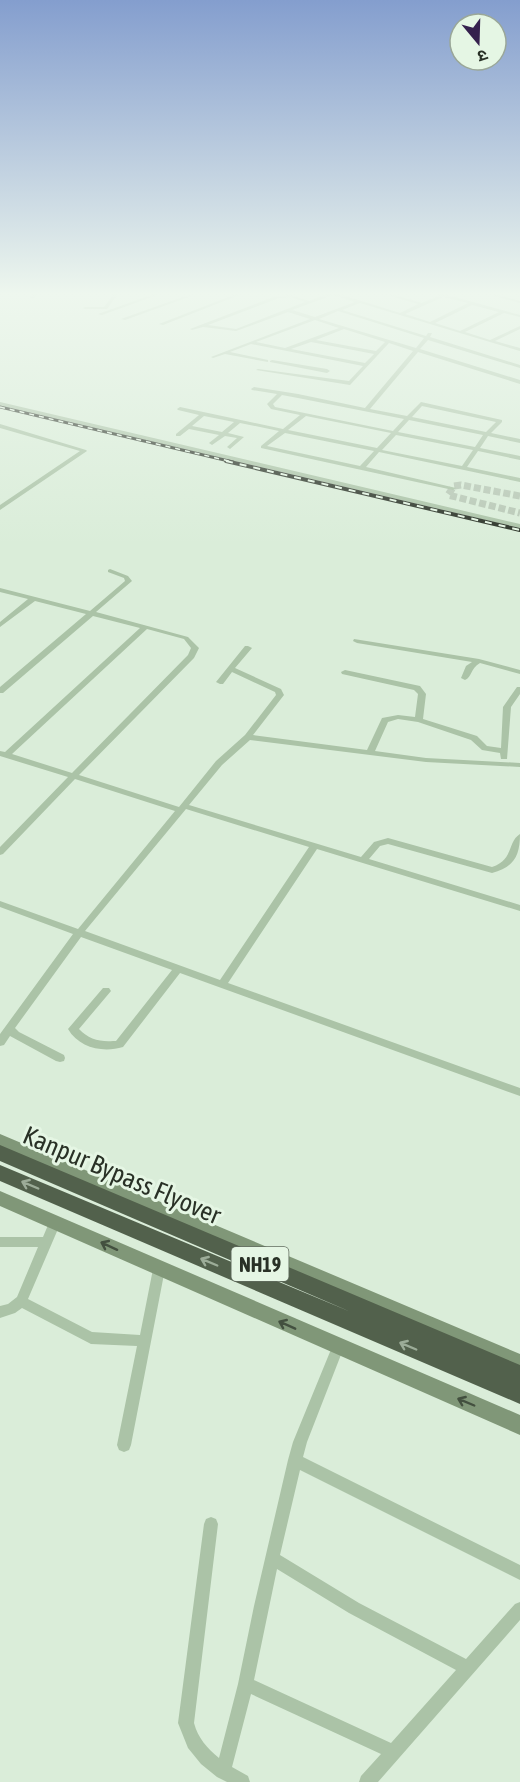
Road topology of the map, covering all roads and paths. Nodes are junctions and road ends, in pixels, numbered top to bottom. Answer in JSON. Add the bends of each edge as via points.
{"nodes":[{"id":1,"x":304,"y":377,"type":"edge"},
{"id":2,"x":324,"y":377,"type":"edge"},
{"id":3,"x":357,"y":377,"type":"edge"},
{"id":4,"x":393,"y":377,"type":"edge"},
{"id":5,"x":503,"y":377,"type":"edge"},
{"id":6,"x":322,"y":380,"type":"junction"},
{"id":7,"x":519,"y":382,"type":"edge"},
{"id":8,"x":254,"y":389,"type":"dead end"},
{"id":9,"x":281,"y":393,"type":"junction"},
{"id":10,"x":314,"y":399,"type":"junction"},
{"id":11,"x":0,"y":404,"type":"edge"},
{"id":12,"x":180,"y":409,"type":"dead end"},
{"id":13,"x":366,"y":410,"type":"junction"},
{"id":14,"x":203,"y":414,"type":"junction"},
{"id":15,"x":305,"y":414,"type":"junction"},
{"id":16,"x":407,"y":418,"type":"junction"},
{"id":17,"x":239,"y":421,"type":"junction"},
{"id":18,"x":0,"y":426,"type":"edge"},
{"id":19,"x":188,"y":427,"type":"junction"},
{"id":20,"x":284,"y":430,"type":"junction"},
{"id":21,"x":395,"y":432,"type":"junction"},
{"id":22,"x":224,"y":433,"type":"junction"},
{"id":23,"x":487,"y":434,"type":"junction"},
{"id":24,"x":178,"y":435,"type":"dead end"},
{"id":25,"x":520,"y":441,"type":"edge"},
{"id":26,"x":212,"y":443,"type":"dead end"},
{"id":27,"x":230,"y":447,"type":"dead end"},
{"id":28,"x":379,"y":449,"type":"junction"},
{"id":29,"x":477,"y":449,"type":"junction"},
{"id":30,"x":520,"y":458,"type":"edge"},
{"id":31,"x":465,"y":468,"type":"junction"},
{"id":32,"x":361,"y":469,"type":"junction"},
{"id":33,"x":520,"y":480,"type":"edge"},
{"id":34,"x":453,"y":488,"type":"dead end"},
{"id":35,"x":0,"y":508,"type":"edge"},
{"id":36,"x":520,"y":526,"type":"edge"},
{"id":37,"x":110,"y":572,"type":"dead end"},
{"id":38,"x":0,"y":590,"type":"edge"},
{"id":39,"x":33,"y":599,"type":"junction"},
{"id":40,"x":90,"y":613,"type":"junction"},
{"id":41,"x":0,"y":625,"type":"edge"},
{"id":42,"x":145,"y":627,"type":"junction"},
{"id":43,"x":357,"y":641,"type":"dead end"},
{"id":44,"x":248,"y":648,"type":"dead end"},
{"id":45,"x":479,"y":661,"type":"junction"},
{"id":46,"x":231,"y":669,"type":"junction"},
{"id":47,"x":345,"y":672,"type":"dead end"},
{"id":48,"x":520,"y":672,"type":"edge"},
{"id":49,"x":465,"y":678,"type":"dead end"},
{"id":50,"x":220,"y":682,"type":"dead end"},
{"id":51,"x":520,"y":689,"type":"edge"},
{"id":52,"x":0,"y":691,"type":"edge"},
{"id":53,"x":419,"y":720,"type":"junction"},
{"id":54,"x":248,"y":737,"type":"junction"},
{"id":55,"x":504,"y":751,"type":"junction"},
{"id":56,"x":370,"y":753,"type":"junction"},
{"id":57,"x":3,"y":754,"type":"edge"},
{"id":58,"x":504,"y":764,"type":"junction"},
{"id":59,"x":520,"y":765,"type":"edge"},
{"id":60,"x":73,"y":777,"type":"junction"},
{"id":61,"x":183,"y":808,"type":"junction"},
{"id":62,"x":520,"y":837,"type":"edge"},
{"id":63,"x":315,"y":845,"type":"junction"},
{"id":64,"x":0,"y":852,"type":"edge"},
{"id":65,"x":363,"y":860,"type":"junction"},
{"id":66,"x":0,"y":904,"type":"edge"},
{"id":67,"x":520,"y":908,"type":"edge"},
{"id":68,"x":79,"y":933,"type":"junction"},
{"id":69,"x":178,"y":969,"type":"junction"},
{"id":70,"x":222,"y":984,"type":"junction"},
{"id":71,"x":106,"y":991,"type":"dead end"},
{"id":72,"x":10,"y":1029,"type":"junction"},
{"id":73,"x":0,"y":1042,"type":"edge"},
{"id":74,"x":60,"y":1058,"type":"dead end"},
{"id":75,"x":520,"y":1092,"type":"edge"},
{"id":76,"x":0,"y":1141,"type":"edge"},
{"id":77,"x":0,"y":1153,"type":"edge"},
{"id":78,"x":0,"y":1173,"type":"edge"},
{"id":79,"x":0,"y":1198,"type":"edge"},
{"id":80,"x":55,"y":1222,"type":"junction"},
{"id":81,"x":0,"y":1242,"type":"edge"},
{"id":82,"x":46,"y":1242,"type":"junction"},
{"id":83,"x":159,"y":1269,"type":"junction"},
{"id":84,"x":21,"y":1301,"type":"junction"},
{"id":85,"x":0,"y":1312,"type":"edge"},
{"id":86,"x":145,"y":1341,"type":"junction"},
{"id":87,"x":338,"y":1347,"type":"junction"},
{"id":88,"x":520,"y":1363,"type":"edge"},
{"id":89,"x":520,"y":1375,"type":"edge"},
{"id":90,"x":520,"y":1394,"type":"edge"},
{"id":91,"x":520,"y":1425,"type":"edge"},
{"id":92,"x":124,"y":1445,"type":"dead end"},
{"id":93,"x":295,"y":1460,"type":"junction"},
{"id":94,"x":211,"y":1524,"type":"dead end"},
{"id":95,"x":272,"y":1558,"type":"junction"},
{"id":96,"x":520,"y":1573,"type":"edge"},
{"id":97,"x":520,"y":1610,"type":"edge"},
{"id":98,"x":467,"y":1668,"type":"junction"},
{"id":99,"x":246,"y":1684,"type":"junction"},
{"id":100,"x":394,"y":1752,"type":"junction"},
{"id":101,"x":223,"y":1771,"type":"junction"},
{"id":102,"x":242,"y":1782,"type":"edge"},
{"id":103,"x":367,"y":1782,"type":"edge"}],
"edges":[{"from":1,"to":6,"type":"street"},
{"from":2,"to":6,"type":"street"},
{"from":3,"to":6,"type":"street","via":[[352,383]]},
{"from":4,"to":13,"type":"street"},
{"from":5,"to":7,"type":"street"},
{"from":6,"to":10,"type":"street"},
{"from":8,"to":9,"type":"street"},
{"from":9,"to":10,"type":"street"},
{"from":9,"to":15,"type":"street","via":[[270,406]]},
{"from":10,"to":13,"type":"street"},
{"from":11,"to":36,"type":"street"},
{"from":12,"to":14,"type":"street"},
{"from":13,"to":16,"type":"street"},
{"from":14,"to":17,"type":"street"},
{"from":14,"to":19,"type":"street"},
{"from":15,"to":20,"type":"street"},
{"from":15,"to":21,"type":"street"},
{"from":16,"to":21,"type":"street"},
{"from":16,"to":23,"type":"street"},
{"from":16,"to":23,"type":"street","via":[[418,405],[424,404],[499,420]]},
{"from":17,"to":20,"type":"street"},
{"from":17,"to":22,"type":"street"},
{"from":18,"to":35,"type":"street","via":[[84,451]]},
{"from":19,"to":22,"type":"street"},
{"from":19,"to":24,"type":"street"},
{"from":20,"to":28,"type":"street"},
{"from":20,"to":32,"type":"street","via":[[263,447]]},
{"from":21,"to":28,"type":"street"},
{"from":21,"to":29,"type":"street"},
{"from":22,"to":26,"type":"street"},
{"from":22,"to":27,"type":"street","via":[[241,437]]},
{"from":23,"to":25,"type":"street"},
{"from":23,"to":29,"type":"street"},
{"from":28,"to":31,"type":"street"},
{"from":28,"to":32,"type":"street"},
{"from":29,"to":30,"type":"street"},
{"from":29,"to":31,"type":"street"},
{"from":31,"to":33,"type":"street"},
{"from":32,"to":34,"type":"street"},
{"from":37,"to":40,"type":"street","via":[[129,580]]},
{"from":38,"to":39,"type":"street"},
{"from":39,"to":40,"type":"street"},
{"from":39,"to":41,"type":"street"},
{"from":40,"to":42,"type":"street"},
{"from":40,"to":52,"type":"street"},
{"from":42,"to":57,"type":"street"},
{"from":42,"to":60,"type":"street","via":[[186,638],[192,642],[194,651]]},
{"from":43,"to":45,"type":"street"},
{"from":44,"to":46,"type":"street"},
{"from":45,"to":48,"type":"street"},
{"from":45,"to":49,"type":"street","via":[[470,666]]},
{"from":46,"to":50,"type":"street"},
{"from":46,"to":54,"type":"street","via":[[280,695]]},
{"from":47,"to":53,"type":"street","via":[[417,688],[422,694]]},
{"from":51,"to":55,"type":"street","via":[[507,707]]},
{"from":53,"to":55,"type":"street","via":[[474,738],[485,748]]},
{"from":53,"to":56,"type":"street","via":[[385,720]]},
{"from":54,"to":56,"type":"street"},
{"from":54,"to":61,"type":"street","via":[[219,763]]},
{"from":55,"to":58,"type":"street"},
{"from":56,"to":58,"type":"street"},
{"from":57,"to":60,"type":"street"},
{"from":58,"to":59,"type":"street"},
{"from":60,"to":61,"type":"street"},
{"from":60,"to":64,"type":"street"},
{"from":61,"to":63,"type":"street"},
{"from":61,"to":68,"type":"street"},
{"from":62,"to":65,"type":"street","via":[[509,863],[492,870],[388,841],[377,844]]},
{"from":63,"to":65,"type":"street"},
{"from":63,"to":70,"type":"street"},
{"from":65,"to":67,"type":"street"},
{"from":66,"to":68,"type":"street"},
{"from":68,"to":69,"type":"street"},
{"from":68,"to":72,"type":"street"},
{"from":69,"to":70,"type":"street"},
{"from":69,"to":71,"type":"street","via":[[119,1044],[111,1047],[77,1035],[73,1029]]},
{"from":70,"to":75,"type":"street"},
{"from":72,"to":73,"type":"street"},
{"from":72,"to":74,"type":"street"},
{"from":76,"to":88,"type":"main road"},
{"from":77,"to":89,"type":"highway","name":"Kanpur Bypass Flyover","number":"NH19"},
{"from":90,"to":78,"type":"highway","name":"Kanpur Bypass Flyover","number":"NH19","one_way":true},
{"from":79,"to":80,"type":"main road"},
{"from":80,"to":82,"type":"street"},
{"from":83,"to":80,"type":"main road","one_way":true},
{"from":81,"to":82,"type":"street"},
{"from":82,"to":84,"type":"street"},
{"from":83,"to":86,"type":"street"},
{"from":87,"to":83,"type":"main road","one_way":true},
{"from":84,"to":85,"type":"street"},
{"from":84,"to":86,"type":"street","via":[[91,1338]]},
{"from":86,"to":92,"type":"street"},
{"from":91,"to":87,"type":"main road","one_way":true},
{"from":87,"to":93,"type":"street"},
{"from":93,"to":95,"type":"street"},
{"from":93,"to":96,"type":"street"},
{"from":94,"to":101,"type":"street","via":[[186,1723],[192,1744]]},
{"from":95,"to":98,"type":"street","via":[[354,1608]]},
{"from":95,"to":99,"type":"street"},
{"from":97,"to":98,"type":"street"},
{"from":98,"to":100,"type":"street"},
{"from":99,"to":100,"type":"street"},
{"from":99,"to":101,"type":"street"},
{"from":100,"to":103,"type":"street"},
{"from":101,"to":102,"type":"street"}]}
